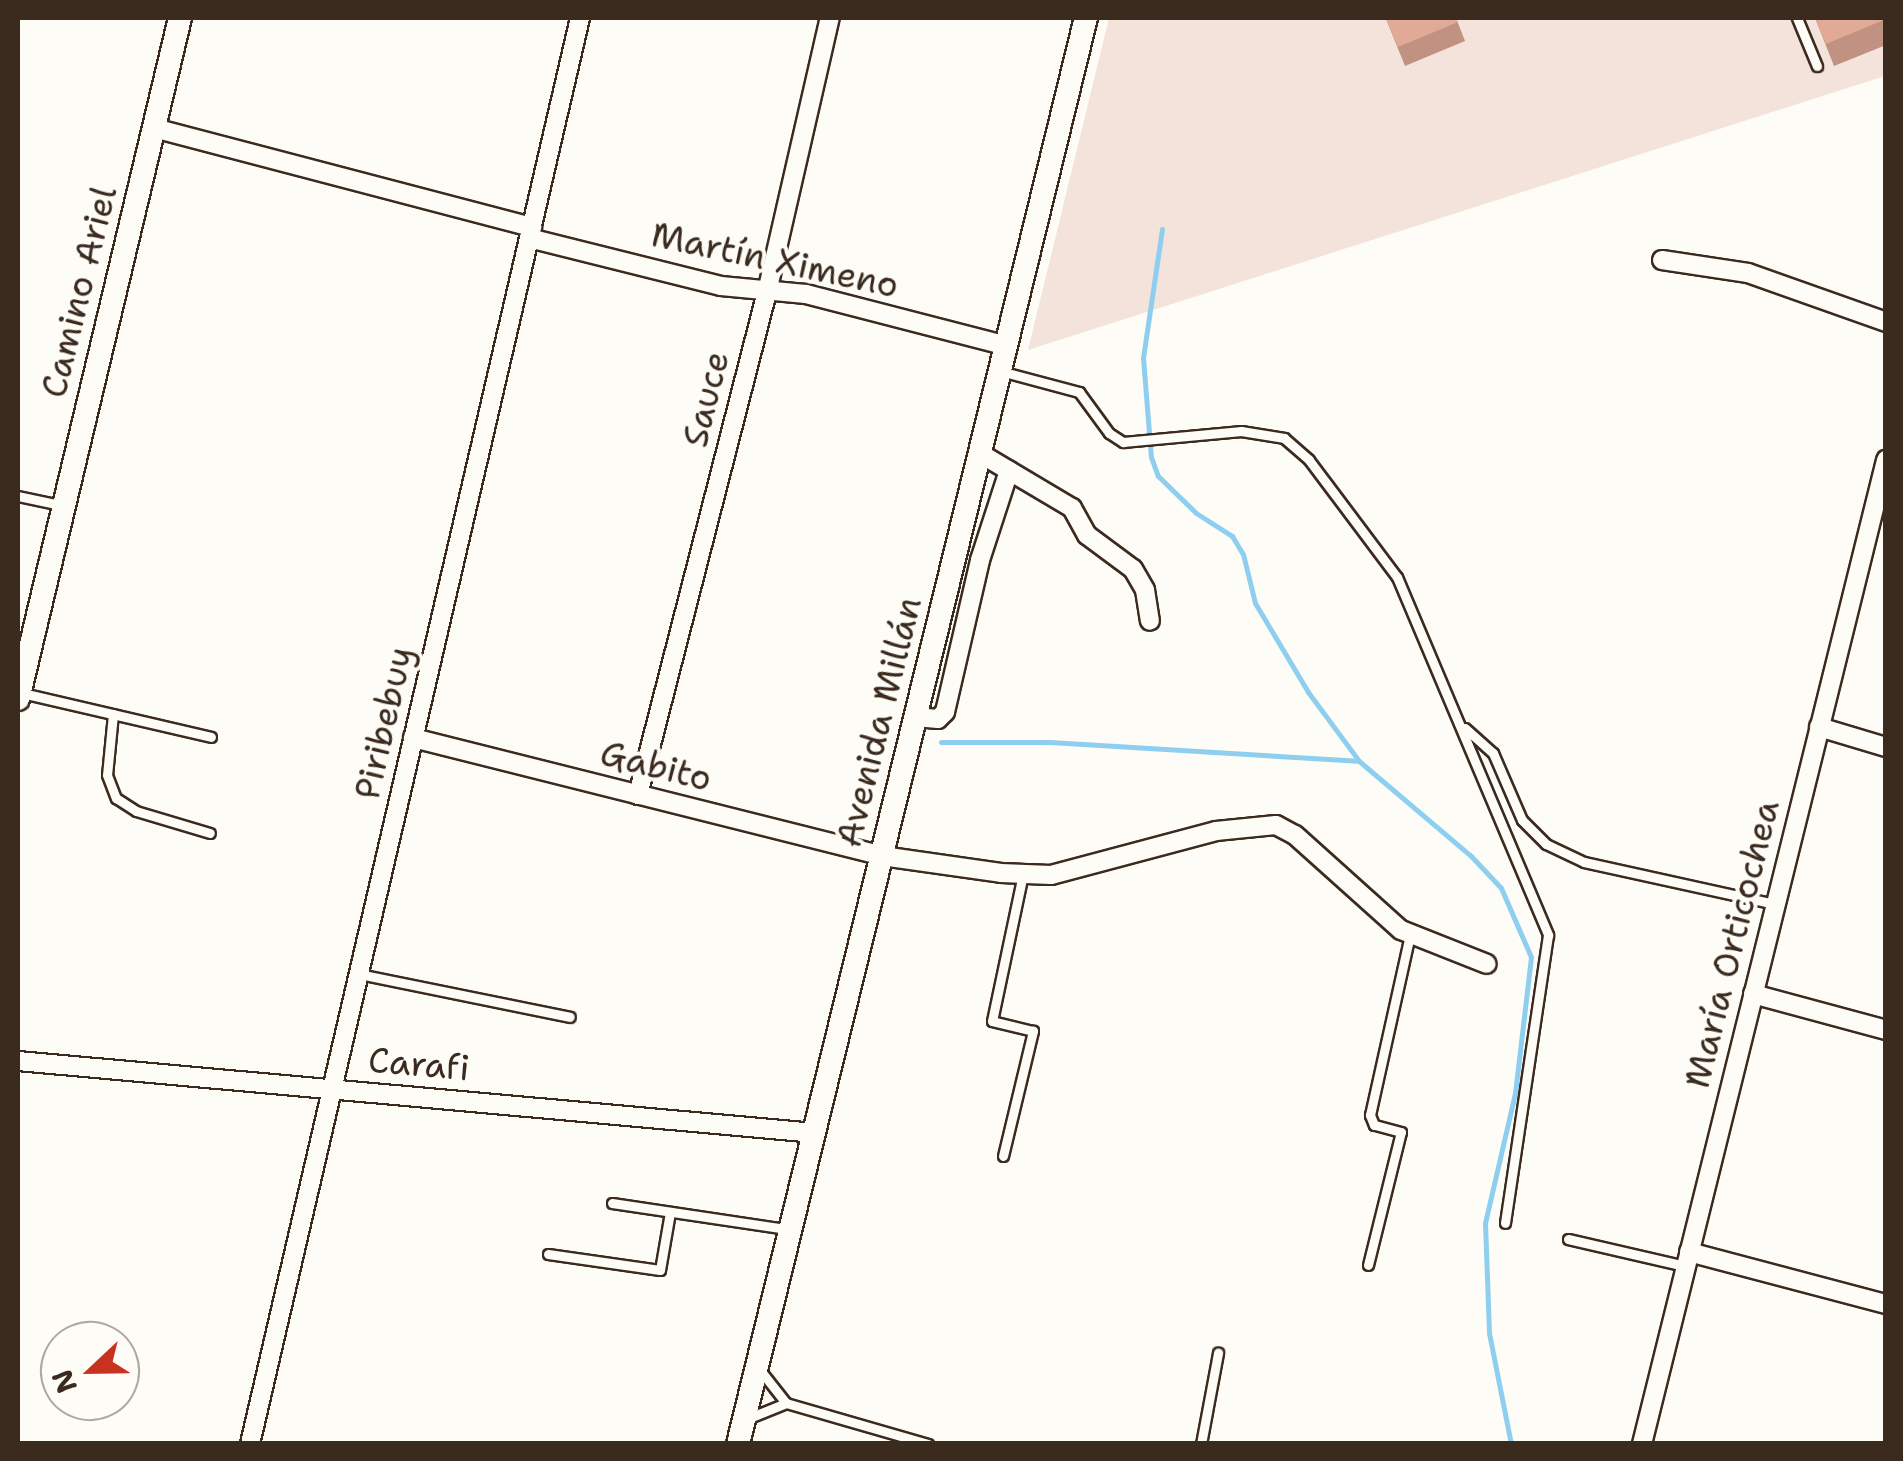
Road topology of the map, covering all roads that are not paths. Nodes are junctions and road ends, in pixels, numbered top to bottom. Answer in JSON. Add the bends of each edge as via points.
{"nodes":[{"id":1,"x":180,"y":18,"type":"edge"},
{"id":2,"x":580,"y":18,"type":"edge"},
{"id":3,"x":830,"y":18,"type":"edge"},
{"id":4,"x":1086,"y":18,"type":"edge"},
{"id":5,"x":1798,"y":18,"type":"edge"},
{"id":6,"x":1817,"y":66,"type":"dead end"},
{"id":7,"x":154,"y":128,"type":"junction"},
{"id":8,"x":530,"y":232,"type":"junction"},
{"id":9,"x":1662,"y":260,"type":"dead end"},
{"id":10,"x":766,"y":292,"type":"junction"},
{"id":11,"x":1886,"y":322,"type":"edge"},
{"id":12,"x":1008,"y":346,"type":"junction"},
{"id":13,"x":1001,"y":372,"type":"junction"},
{"id":14,"x":980,"y":454,"type":"junction"},
{"id":15,"x":1886,"y":460,"type":"edge"},
{"id":16,"x":1009,"y":470,"type":"junction"},
{"id":17,"x":18,"y":496,"type":"edge"},
{"id":18,"x":63,"y":505,"type":"junction"},
{"id":19,"x":1877,"y":529,"type":"edge"},
{"id":20,"x":1150,"y":621,"type":"dead end"},
{"id":21,"x":18,"y":696,"type":"edge"},
{"id":22,"x":113,"y":714,"type":"junction"},
{"id":23,"x":915,"y":716,"type":"junction"},
{"id":24,"x":1462,"y":725,"type":"junction"},
{"id":25,"x":1819,"y":727,"type":"junction"},
{"id":26,"x":210,"y":737,"type":"dead end"},
{"id":27,"x":414,"y":738,"type":"junction"},
{"id":28,"x":1886,"y":747,"type":"edge"},
{"id":29,"x":638,"y":795,"type":"junction"},
{"id":30,"x":210,"y":834,"type":"dead end"},
{"id":31,"x":882,"y":856,"type":"junction"},
{"id":32,"x":1022,"y":874,"type":"junction"},
{"id":33,"x":1775,"y":904,"type":"junction"},
{"id":34,"x":1410,"y":935,"type":"junction"},
{"id":35,"x":1488,"y":964,"type":"dead end"},
{"id":36,"x":359,"y":974,"type":"junction"},
{"id":37,"x":1753,"y":994,"type":"junction"},
{"id":38,"x":570,"y":1016,"type":"dead end"},
{"id":39,"x":1886,"y":1030,"type":"edge"},
{"id":40,"x":18,"y":1061,"type":"edge"},
{"id":41,"x":332,"y":1089,"type":"junction"},
{"id":42,"x":815,"y":1132,"type":"junction"},
{"id":43,"x":1003,"y":1156,"type":"dead end"},
{"id":44,"x":612,"y":1203,"type":"dead end"},
{"id":45,"x":670,"y":1212,"type":"junction"},
{"id":46,"x":1504,"y":1223,"type":"dead end"},
{"id":47,"x":792,"y":1229,"type":"junction"},
{"id":48,"x":1568,"y":1239,"type":"dead end"},
{"id":49,"x":548,"y":1254,"type":"dead end"},
{"id":50,"x":1687,"y":1259,"type":"junction"},
{"id":51,"x":1368,"y":1265,"type":"dead end"},
{"id":52,"x":1886,"y":1304,"type":"edge"},
{"id":53,"x":1218,"y":1353,"type":"dead end"},
{"id":54,"x":758,"y":1368,"type":"junction"},
{"id":55,"x":786,"y":1403,"type":"junction"},
{"id":56,"x":744,"y":1420,"type":"junction"},
{"id":57,"x":250,"y":1444,"type":"edge"},
{"id":58,"x":738,"y":1444,"type":"edge"},
{"id":59,"x":928,"y":1444,"type":"edge"},
{"id":60,"x":1201,"y":1444,"type":"edge"},
{"id":61,"x":1642,"y":1444,"type":"edge"}],
"edges":[{"from":1,"to":7,"type":"main road","name":"Camino Ariel"},
{"from":2,"to":8,"type":"street","name":"Piribebuy"},
{"from":3,"to":10,"type":"street","name":"Sauce"},
{"from":4,"to":12,"type":"main road","name":"Avenida Millán"},
{"from":5,"to":6,"type":"lane"},
{"from":7,"to":8,"type":"street","name":"Martín Ximeno"},
{"from":7,"to":18,"type":"main road","name":"Camino Ariel"},
{"from":8,"to":10,"type":"street","name":"Martín Ximeno","via":[[722,286]]},
{"from":8,"to":27,"type":"street","name":"Piribebuy"},
{"from":9,"to":11,"type":"street","via":[[1748,274]]},
{"from":10,"to":12,"type":"street","name":"Martín Ximeno","via":[[806,294]]},
{"from":10,"to":29,"type":"street","name":"Sauce"},
{"from":12,"to":13,"type":"main road","name":"Avenida Millán"},
{"from":13,"to":14,"type":"main road","name":"Avenida Millán"},
{"from":13,"to":24,"type":"lane","via":[[1079,392],[1113,437],[1145,442],[1241,431],[1284,438],[1309,460],[1396,577]]},
{"from":14,"to":16,"type":"street"},
{"from":14,"to":23,"type":"main road","name":"Avenida Millán"},
{"from":15,"to":19,"type":"street","name":"María Orticochea"},
{"from":16,"to":20,"type":"street","via":[[1072,508],[1087,535],[1133,569]]},
{"from":16,"to":23,"type":"street","via":[[944,712],[938,719]]},
{"from":17,"to":18,"type":"lane"},
{"from":18,"to":21,"type":"main road","name":"Camino Ariel"},
{"from":19,"to":25,"type":"street","name":"María Orticochea"},
{"from":21,"to":22,"type":"lane"},
{"from":22,"to":26,"type":"lane"},
{"from":22,"to":30,"type":"lane","via":[[107,774],[116,798]]},
{"from":23,"to":31,"type":"main road","name":"Avenida Millán"},
{"from":24,"to":33,"type":"lane","via":[[1493,753],[1522,820],[1546,844],[1584,862]]},
{"from":24,"to":46,"type":"lane","via":[[1548,935]]},
{"from":25,"to":28,"type":"street"},
{"from":25,"to":33,"type":"street","name":"María Orticochea"},
{"from":27,"to":29,"type":"street","name":"Gabito"},
{"from":27,"to":36,"type":"street","name":"Piribebuy"},
{"from":29,"to":31,"type":"street","name":"Gabito"},
{"from":31,"to":32,"type":"street","name":"Gabito"},
{"from":31,"to":42,"type":"main road","name":"Avenida Millán"},
{"from":32,"to":34,"type":"street","name":"Gabito","via":[[1051,875],[1216,831],[1276,824]]},
{"from":32,"to":43,"type":"lane","via":[[992,1021],[1033,1031]]},
{"from":33,"to":37,"type":"street","name":"María Orticochea"},
{"from":34,"to":35,"type":"street"},
{"from":34,"to":51,"type":"lane","via":[[1370,1115],[1374,1125],[1401,1132]]},
{"from":36,"to":38,"type":"lane"},
{"from":36,"to":41,"type":"street","name":"Piribebuy"},
{"from":37,"to":39,"type":"street"},
{"from":37,"to":50,"type":"street","name":"María Orticochea"},
{"from":40,"to":41,"type":"street","name":"Carafi"},
{"from":41,"to":42,"type":"street","name":"Carafi"},
{"from":41,"to":57,"type":"street","name":"Piribebuy"},
{"from":42,"to":47,"type":"main road","name":"Avenida Millán"},
{"from":44,"to":45,"type":"lane"},
{"from":45,"to":47,"type":"lane"},
{"from":45,"to":49,"type":"lane","via":[[660,1270]]},
{"from":47,"to":54,"type":"main road","name":"Avenida Millán"},
{"from":48,"to":50,"type":"lane"},
{"from":50,"to":52,"type":"street"},
{"from":50,"to":61,"type":"street","name":"María Orticochea"},
{"from":53,"to":60,"type":"lane"},
{"from":54,"to":55,"type":"lane"},
{"from":54,"to":56,"type":"main road","name":"Avenida Millán"},
{"from":55,"to":56,"type":"lane"},
{"from":55,"to":59,"type":"lane"},
{"from":56,"to":58,"type":"main road","name":"Avenida Millán"}]}
